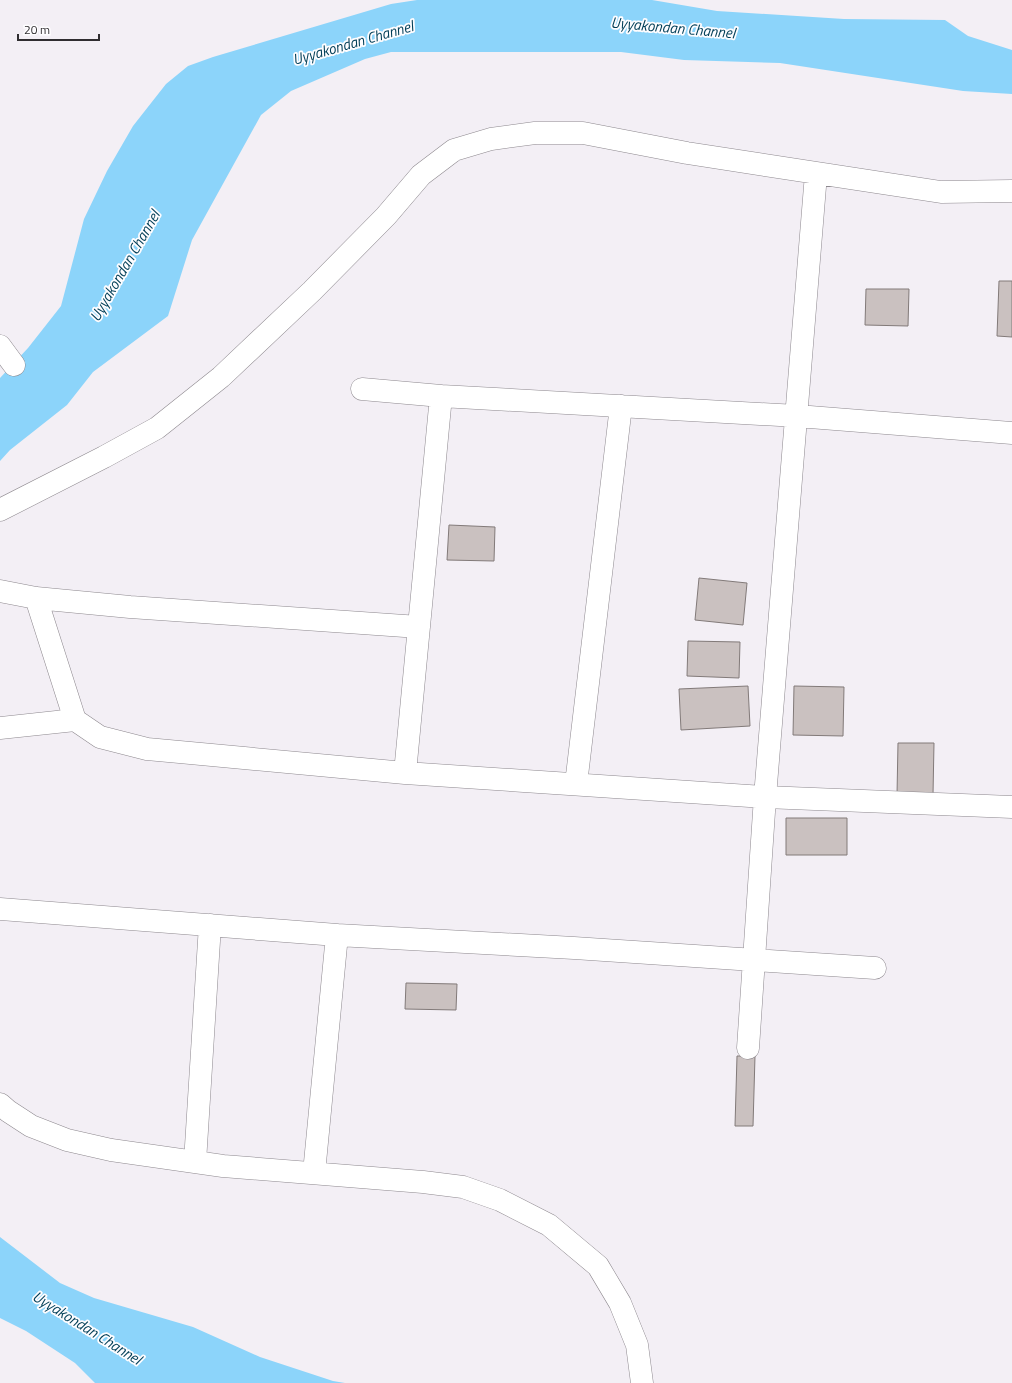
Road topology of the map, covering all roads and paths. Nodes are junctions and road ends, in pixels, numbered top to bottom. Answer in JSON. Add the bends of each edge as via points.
{"nodes":[{"id":1,"x":816,"y":174,"type":"junction"},
{"id":2,"x":1012,"y":191,"type":"edge"},
{"id":3,"x":0,"y":346,"type":"edge"},
{"id":4,"x":14,"y":365,"type":"dead end"},
{"id":5,"x":362,"y":389,"type":"dead end"},
{"id":6,"x":441,"y":396,"type":"junction"},
{"id":7,"x":621,"y":406,"type":"junction"},
{"id":8,"x":797,"y":416,"type":"junction"},
{"id":9,"x":1012,"y":433,"type":"edge"},
{"id":10,"x":0,"y":510,"type":"edge"},
{"id":11,"x":0,"y":591,"type":"edge"},
{"id":12,"x":36,"y":598,"type":"junction"},
{"id":13,"x":419,"y":627,"type":"junction"},
{"id":14,"x":76,"y":720,"type":"junction"},
{"id":15,"x":0,"y":728,"type":"edge"},
{"id":16,"x":405,"y":773,"type":"junction"},
{"id":17,"x":576,"y":784,"type":"junction"},
{"id":18,"x":765,"y":797,"type":"junction"},
{"id":19,"x":1012,"y":807,"type":"edge"},
{"id":20,"x":0,"y":909,"type":"edge"},
{"id":21,"x":210,"y":925,"type":"junction"},
{"id":22,"x":337,"y":935,"type":"junction"},
{"id":23,"x":755,"y":959,"type":"junction"},
{"id":24,"x":875,"y":968,"type":"dead end"},
{"id":25,"x":748,"y":1048,"type":"dead end"},
{"id":26,"x":0,"y":1104,"type":"edge"},
{"id":27,"x":195,"y":1162,"type":"junction"},
{"id":28,"x":314,"y":1173,"type":"junction"},
{"id":29,"x":642,"y":1383,"type":"edge"}],
"edges":[{"from":1,"to":2,"type":"street","via":[[941,192]]},
{"from":1,"to":8,"type":"street"},
{"from":1,"to":10,"type":"street","via":[[583,133],[535,133],[498,138],[454,150],[421,175],[386,216],[289,313],[220,377],[157,428]]},
{"from":3,"to":4,"type":"street"},
{"from":5,"to":6,"type":"street"},
{"from":6,"to":7,"type":"street"},
{"from":6,"to":13,"type":"street"},
{"from":7,"to":8,"type":"street"},
{"from":7,"to":17,"type":"street"},
{"from":8,"to":9,"type":"street"},
{"from":8,"to":18,"type":"street"},
{"from":11,"to":12,"type":"street"},
{"from":12,"to":13,"type":"street"},
{"from":12,"to":14,"type":"street"},
{"from":13,"to":16,"type":"street"},
{"from":14,"to":15,"type":"street"},
{"from":14,"to":16,"type":"street","via":[[100,737],[147,749]]},
{"from":16,"to":17,"type":"street"},
{"from":17,"to":18,"type":"street"},
{"from":18,"to":19,"type":"street"},
{"from":18,"to":23,"type":"street"},
{"from":20,"to":21,"type":"street"},
{"from":21,"to":22,"type":"street"},
{"from":21,"to":27,"type":"street"},
{"from":22,"to":23,"type":"street"},
{"from":22,"to":28,"type":"street"},
{"from":23,"to":24,"type":"street"},
{"from":23,"to":25,"type":"street"},
{"from":26,"to":27,"type":"street","via":[[31,1126],[67,1140],[110,1150]]},
{"from":27,"to":28,"type":"street"},
{"from":28,"to":29,"type":"street","via":[[463,1187],[500,1200],[549,1225],[598,1266],[620,1303],[637,1345]]}]}
